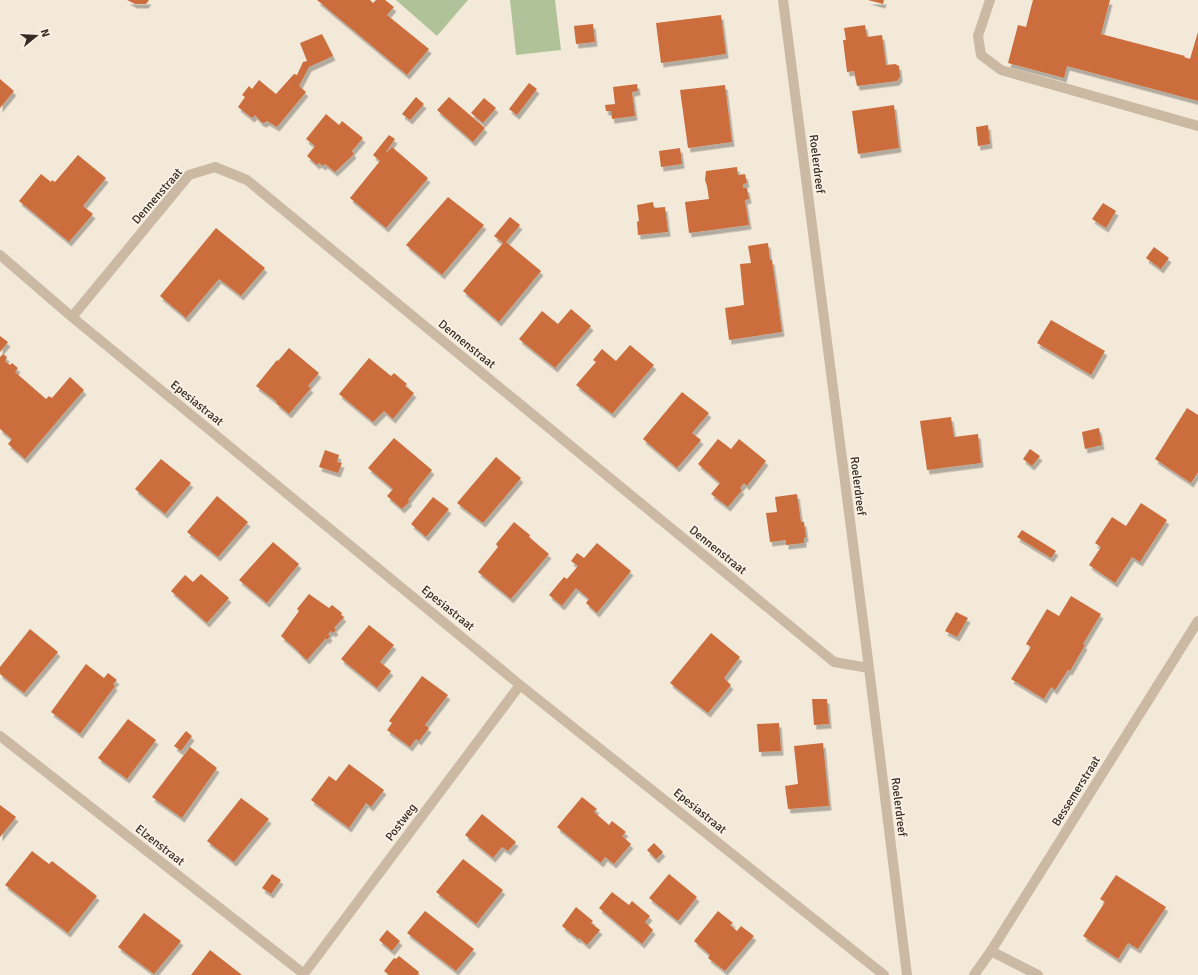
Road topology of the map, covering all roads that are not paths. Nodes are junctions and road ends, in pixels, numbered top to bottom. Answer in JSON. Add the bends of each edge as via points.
{"nodes":[{"id":1,"x":783,"y":0,"type":"edge"},
{"id":2,"x":990,"y":0,"type":"edge"},
{"id":3,"x":1198,"y":126,"type":"edge"},
{"id":4,"x":0,"y":255,"type":"edge"},
{"id":5,"x":72,"y":317,"type":"junction"},
{"id":6,"x":1198,"y":621,"type":"edge"},
{"id":7,"x":869,"y":668,"type":"junction"},
{"id":8,"x":520,"y":685,"type":"junction"},
{"id":9,"x":0,"y":736,"type":"edge"},
{"id":10,"x":991,"y":951,"type":"junction"},
{"id":11,"x":304,"y":974,"type":"edge"},
{"id":12,"x":884,"y":975,"type":"edge"},
{"id":13,"x":907,"y":975,"type":"edge"},
{"id":14,"x":974,"y":975,"type":"edge"},
{"id":15,"x":1038,"y":975,"type":"edge"}],
"edges":[{"from":1,"to":7,"type":"street","name":"Roelerdreef"},
{"from":2,"to":3,"type":"street","via":[[978,36],[981,55],[1001,70]]},
{"from":4,"to":5,"type":"street","name":"Epesiastraat"},
{"from":5,"to":7,"type":"street","name":"Dennenstraat","via":[[189,175],[215,167],[247,180],[834,662]]},
{"from":5,"to":8,"type":"street","name":"Epesiastraat"},
{"from":6,"to":10,"type":"street","name":"Bessemerstraat"},
{"from":7,"to":13,"type":"street","name":"Roelerdreef"},
{"from":8,"to":11,"type":"street","name":"Postweg"},
{"from":8,"to":12,"type":"street","name":"Epesiastraat"},
{"from":9,"to":11,"type":"street","name":"Elzenstraat"},
{"from":10,"to":14,"type":"street","name":"Bessemerstraat"},
{"from":10,"to":15,"type":"street"}]}
